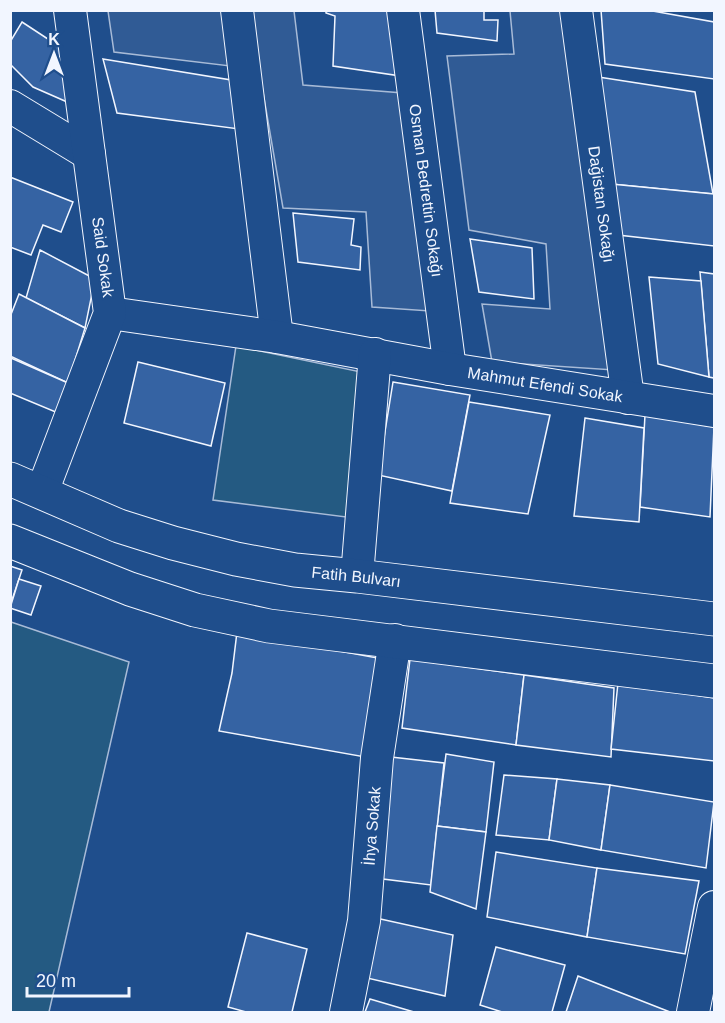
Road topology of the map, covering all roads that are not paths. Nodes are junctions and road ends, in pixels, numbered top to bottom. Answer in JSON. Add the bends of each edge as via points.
{"nodes":[{"id":1,"x":70,"y":10,"type":"edge"},
{"id":2,"x":237,"y":10,"type":"edge"},
{"id":3,"x":403,"y":10,"type":"edge"},
{"id":4,"x":576,"y":10,"type":"edge"},
{"id":5,"x":10,"y":106,"type":"edge"},
{"id":6,"x":89,"y":154,"type":"junction"},
{"id":7,"x":110,"y":313,"type":"junction"},
{"id":8,"x":277,"y":337,"type":"junction"},
{"id":9,"x":375,"y":354,"type":"junction"},
{"id":10,"x":450,"y":369,"type":"junction"},
{"id":11,"x":628,"y":398,"type":"junction"},
{"id":12,"x":714,"y":411,"type":"edge"},
{"id":13,"x":10,"y":479,"type":"edge"},
{"id":14,"x":42,"y":492,"type":"junction"},
{"id":15,"x":10,"y":541,"type":"edge"},
{"id":16,"x":357,"y":576,"type":"junction"},
{"id":17,"x":714,"y":619,"type":"edge"},
{"id":18,"x":395,"y":640,"type":"junction"},
{"id":19,"x":714,"y":681,"type":"edge"},
{"id":20,"x":714,"y":907,"type":"edge"},
{"id":21,"x":346,"y":1012,"type":"edge"},
{"id":22,"x":693,"y":1012,"type":"edge"}],
"edges":[{"from":1,"to":6,"type":"street","name":"Said Sokak"},
{"from":2,"to":8,"type":"street"},
{"from":3,"to":10,"type":"street","name":"Osman Bedrettin Sokağı"},
{"from":4,"to":11,"type":"street","name":"Dağistan Sokağı"},
{"from":5,"to":6,"type":"street"},
{"from":6,"to":7,"type":"street","name":"Said Sokak"},
{"from":7,"to":8,"type":"street","name":"Mahmut Efendi Sokak"},
{"from":7,"to":14,"type":"street","name":"Said Sokak"},
{"from":8,"to":9,"type":"street","name":"Mahmut Efendi Sokak"},
{"from":9,"to":10,"type":"street","name":"Mahmut Efendi Sokak"},
{"from":9,"to":16,"type":"street"},
{"from":10,"to":11,"type":"street","name":"Mahmut Efendi Sokak"},
{"from":11,"to":12,"type":"street","name":"Mahmut Efendi Sokak"},
{"from":13,"to":14,"type":"main road","name":"Fatih Bulvarı"},
{"from":14,"to":16,"type":"main road","name":"Fatih Bulvarı","via":[[119,526],[173,543],[295,570]]},
{"from":15,"to":18,"type":"main road","via":[[130,589],[195,610],[269,626]]},
{"from":16,"to":17,"type":"main road","name":"Fatih Bulvarı"},
{"from":18,"to":19,"type":"main road"},
{"from":18,"to":21,"type":"street","name":"İhya Sokak","via":[[377,758],[364,921]]},
{"from":20,"to":22,"type":"street"}]}
